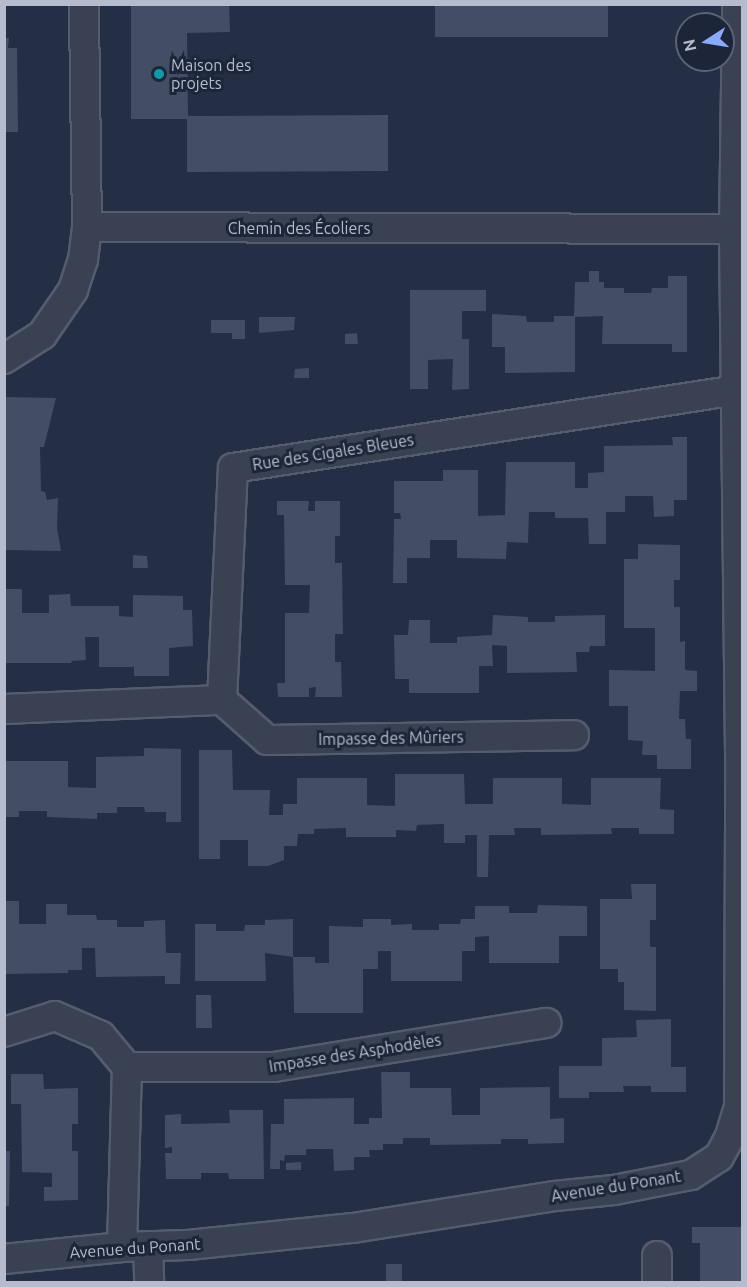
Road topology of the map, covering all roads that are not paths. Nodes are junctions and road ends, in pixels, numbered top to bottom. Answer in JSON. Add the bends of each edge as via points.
{"nodes":[{"id":1,"x":84,"y":4,"type":"edge"},
{"id":2,"x":737,"y":4,"type":"edge"},
{"id":3,"x":87,"y":226,"type":"junction"},
{"id":4,"x":734,"y":229,"type":"junction"},
{"id":5,"x":4,"y":359,"type":"edge"},
{"id":6,"x":736,"y":390,"type":"junction"},
{"id":7,"x":222,"y":700,"type":"junction"},
{"id":8,"x":4,"y":709,"type":"edge"},
{"id":9,"x":574,"y":735,"type":"dead end"},
{"id":10,"x":741,"y":753,"type":"edge"},
{"id":11,"x":546,"y":1023,"type":"dead end"},
{"id":12,"x":4,"y":1032,"type":"edge"},
{"id":13,"x":127,"y":1067,"type":"junction"},
{"id":14,"x":135,"y":1247,"type":"junction"},
{"id":15,"x":4,"y":1259,"type":"edge"},
{"id":16,"x":148,"y":1282,"type":"edge"}],
"edges":[{"from":1,"to":3,"type":"street"},
{"from":2,"to":4,"type":"street","name":"Avenue du Ponant"},
{"from":3,"to":4,"type":"street","name":"Chemin des Écoliers"},
{"from":3,"to":5,"type":"street","via":[[74,290],[42,335]]},
{"from":4,"to":6,"type":"street","name":"Avenue du Ponant"},
{"from":6,"to":7,"type":"street","name":"Rue des Cigales Bleues","via":[[233,468]]},
{"from":6,"to":10,"type":"street","name":"Avenue du Ponant"},
{"from":7,"to":8,"type":"street"},
{"from":7,"to":9,"type":"street","name":"Impasse des Mûriers","via":[[267,740]]},
{"from":10,"to":14,"type":"street","name":"Avenue du Ponant","via":[[739,1107],[719,1156],[691,1175],[614,1190],[353,1228]]},
{"from":11,"to":13,"type":"street","name":"Impasse des Asphodèles","via":[[274,1067]]},
{"from":12,"to":13,"type":"street","via":[[56,1016],[101,1036]]},
{"from":13,"to":14,"type":"street"},
{"from":14,"to":15,"type":"street","name":"Avenue du Ponant"},
{"from":14,"to":16,"type":"street"}]}
